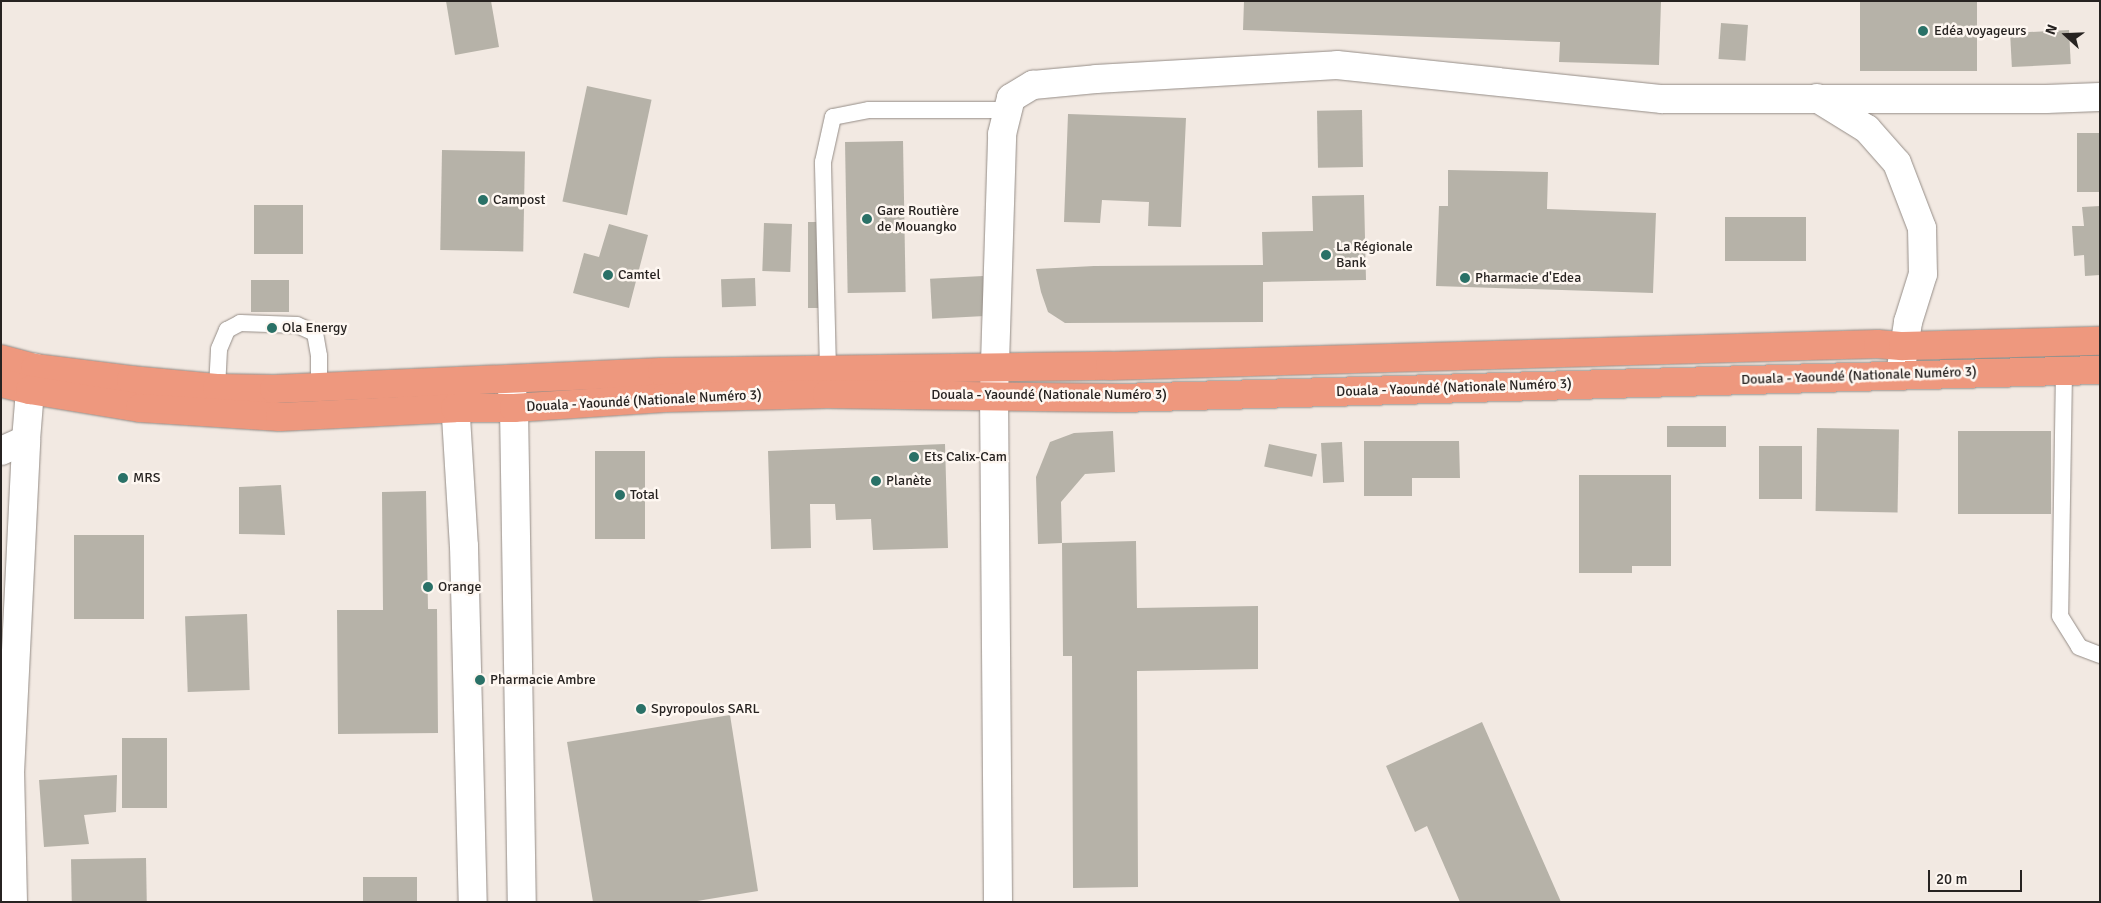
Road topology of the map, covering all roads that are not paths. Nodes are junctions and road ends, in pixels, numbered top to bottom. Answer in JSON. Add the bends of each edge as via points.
{"nodes":[{"id":1,"x":2100,"y":97,"type":"edge"},
{"id":2,"x":1818,"y":98,"type":"junction"},
{"id":3,"x":1008,"y":110,"type":"junction"},
{"id":4,"x":2100,"y":341,"type":"edge"},
{"id":5,"x":1903,"y":346,"type":"junction"},
{"id":6,"x":1,"y":359,"type":"edge"},
{"id":7,"x":995,"y":368,"type":"junction"},
{"id":8,"x":828,"y":370,"type":"junction"},
{"id":9,"x":2100,"y":370,"type":"edge"},
{"id":10,"x":2064,"y":371,"type":"junction"},
{"id":11,"x":1900,"y":375,"type":"junction"},
{"id":12,"x":511,"y":378,"type":"junction"},
{"id":13,"x":32,"y":379,"type":"junction"},
{"id":14,"x":454,"y":380,"type":"junction"},
{"id":15,"x":1,"y":384,"type":"edge"},
{"id":16,"x":217,"y":388,"type":"junction"},
{"id":17,"x":319,"y":388,"type":"junction"},
{"id":18,"x":994,"y":395,"type":"junction"},
{"id":19,"x":455,"y":408,"type":"junction"},
{"id":20,"x":514,"y":408,"type":"junction"},
{"id":21,"x":26,"y":440,"type":"junction"},
{"id":22,"x":1,"y":451,"type":"edge"},
{"id":23,"x":2100,"y":655,"type":"edge"},
{"id":24,"x":13,"y":902,"type":"edge"},
{"id":25,"x":474,"y":902,"type":"edge"},
{"id":26,"x":522,"y":902,"type":"edge"},
{"id":27,"x":998,"y":902,"type":"edge"}],
"edges":[{"from":1,"to":2,"type":"street"},
{"from":2,"to":3,"type":"street","via":[[1662,98],[1337,64],[1032,85],[1011,98]]},
{"from":2,"to":5,"type":"street","via":[[1867,129],[1897,163],[1922,228],[1923,274]]},
{"from":3,"to":7,"type":"street","via":[[1002,134]]},
{"from":3,"to":8,"type":"lane","via":[[869,110],[833,117],[823,162]]},
{"from":4,"to":5,"type":"highway","name":"Douala - Yaoundé (Nationale Numéro 3)"},
{"from":5,"to":7,"type":"highway","name":"Douala - Yaoundé (Nationale Numéro 3)","via":[[1878,344]]},
{"from":5,"to":11,"type":"street"},
{"from":6,"to":13,"type":"highway","name":"Douala - Yaoundé (Nationale Numéro 3)"},
{"from":7,"to":8,"type":"highway","name":"Douala - Yaoundé (Nationale Numéro 3)"},
{"from":7,"to":18,"type":"street"},
{"from":8,"to":12,"type":"highway","name":"Douala - Yaoundé (Nationale Numéro 3)"},
{"from":9,"to":10,"type":"highway","name":"Douala - Yaoundé (Nationale Numéro 3)"},
{"from":10,"to":11,"type":"highway","name":"Douala - Yaoundé (Nationale Numéro 3)"},
{"from":10,"to":23,"type":"lane","via":[[2060,616],[2079,648]]},
{"from":11,"to":18,"type":"highway","name":"Douala - Yaoundé (Nationale Numéro 3)","via":[[1120,398]]},
{"from":12,"to":14,"type":"highway","name":"Douala - Yaoundé (Nationale Numéro 3)"},
{"from":12,"to":20,"type":"street"},
{"from":13,"to":15,"type":"highway","name":"Douala - Yaoundé (Nationale Numéro 3)"},
{"from":13,"to":16,"type":"highway","name":"Douala - Yaoundé (Nationale Numéro 3)"},
{"from":13,"to":19,"type":"highway","name":"Douala - Yaoundé (Nationale Numéro 3)","via":[[140,408],[280,417]]},
{"from":13,"to":21,"type":"street"},
{"from":14,"to":17,"type":"highway","name":"Douala - Yaoundé (Nationale Numéro 3)"},
{"from":14,"to":19,"type":"street"},
{"from":16,"to":17,"type":"highway","name":"Douala - Yaoundé (Nationale Numéro 3)"},
{"from":16,"to":17,"type":"lane","via":[[219,349],[227,330],[240,323],[297,324],[315,333]]},
{"from":18,"to":20,"type":"highway","name":"Douala - Yaoundé (Nationale Numéro 3)","via":[[827,394],[665,398]]},
{"from":18,"to":27,"type":"street"},
{"from":19,"to":20,"type":"highway","name":"Douala - Yaoundé (Nationale Numéro 3)"},
{"from":19,"to":25,"type":"street","via":[[464,546]]},
{"from":20,"to":26,"type":"street"},
{"from":21,"to":22,"type":"street"},
{"from":21,"to":24,"type":"street","via":[[10,773]]}]}
